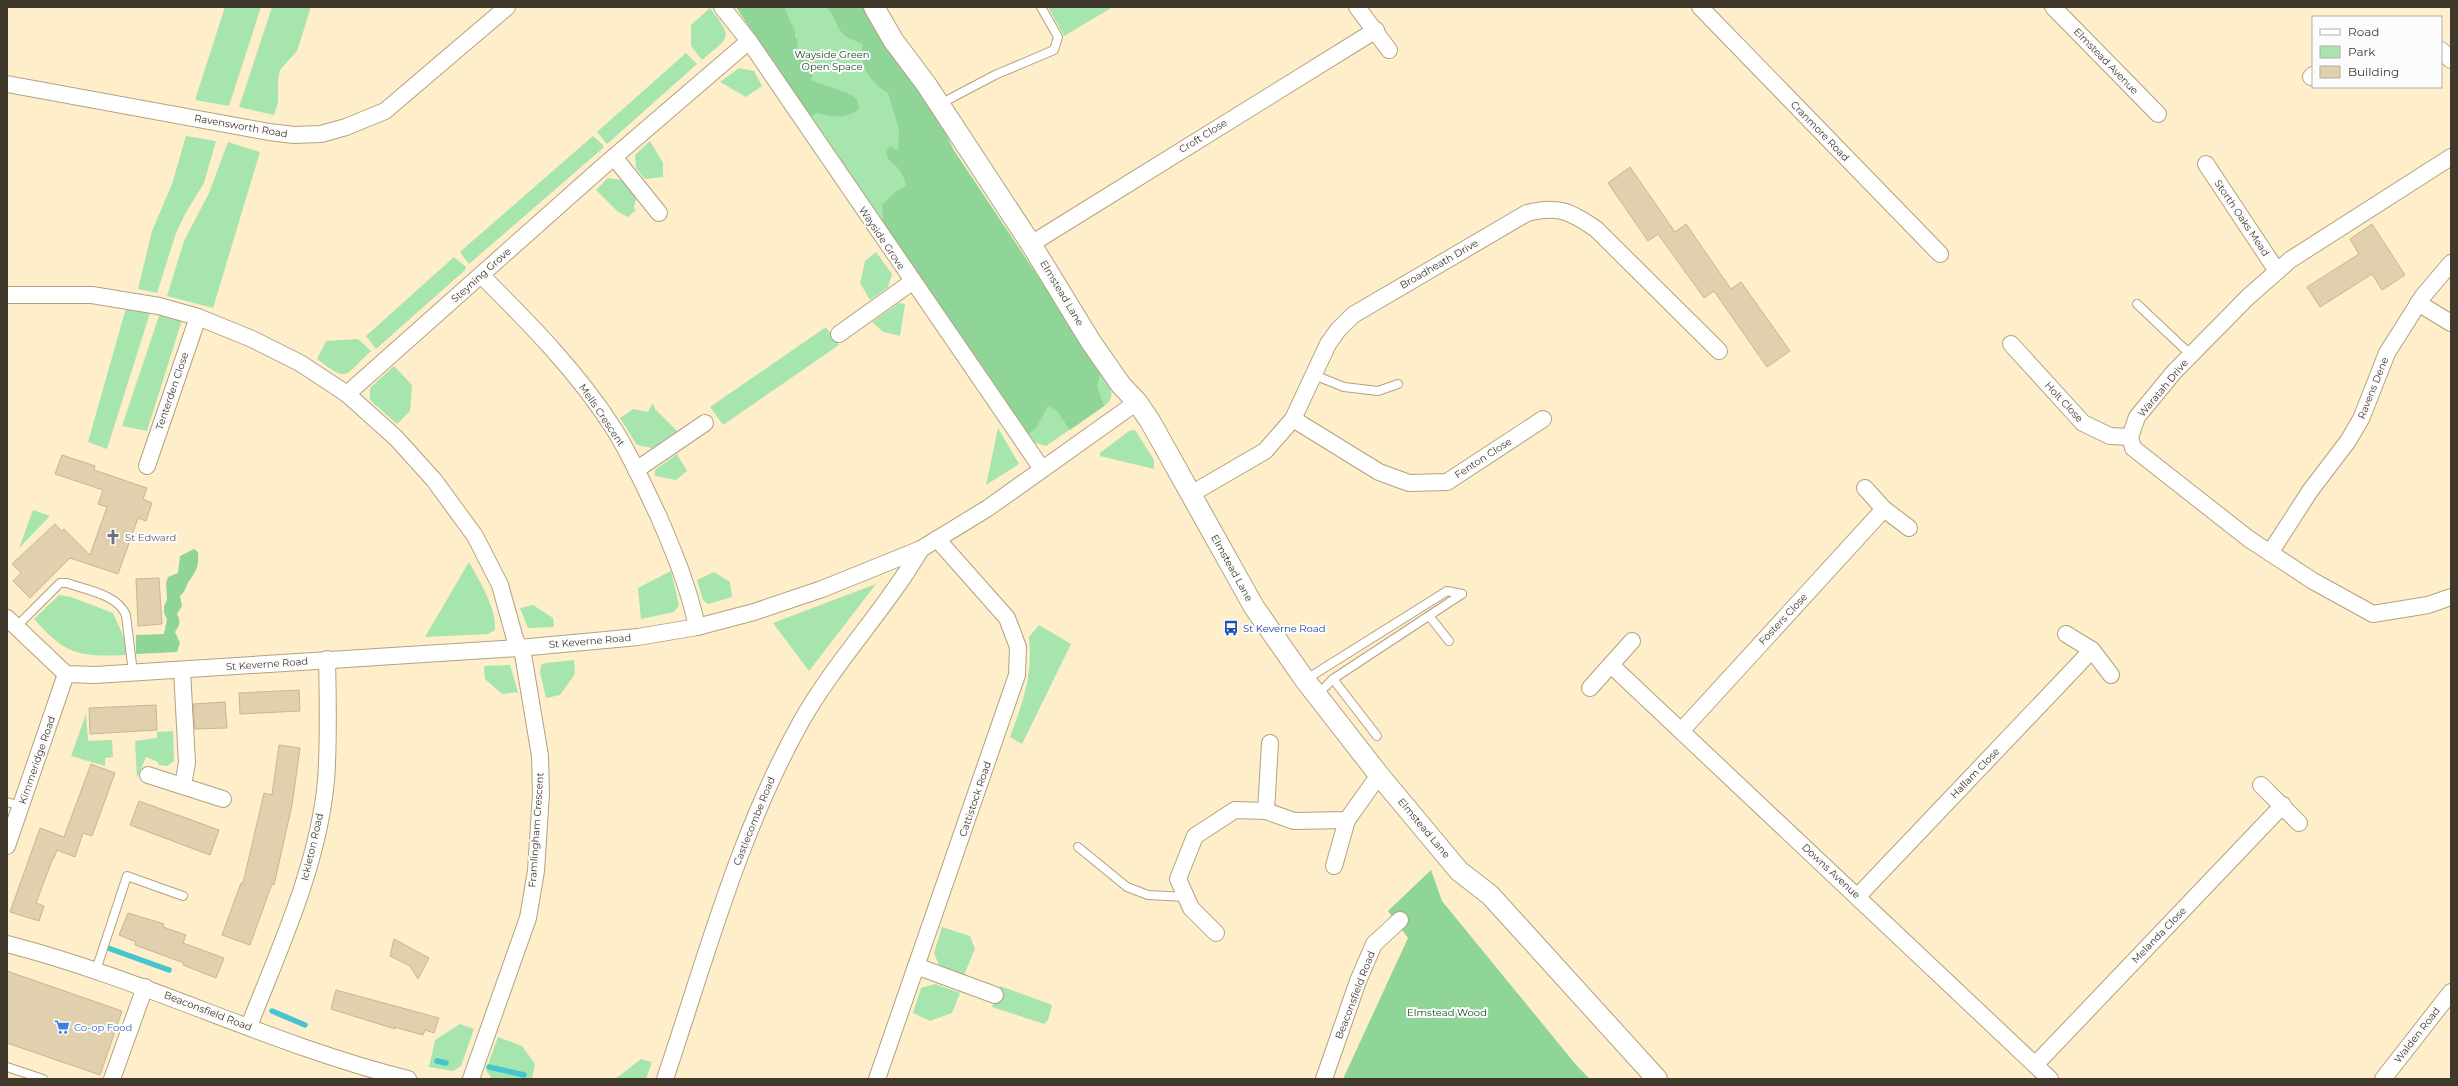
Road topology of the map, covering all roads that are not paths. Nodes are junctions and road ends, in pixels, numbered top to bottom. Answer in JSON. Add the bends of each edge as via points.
{"nodes":[{"id":1,"x":507,"y":7,"type":"edge"},
{"id":2,"x":722,"y":7,"type":"edge"},
{"id":3,"x":874,"y":7,"type":"edge"},
{"id":4,"x":1041,"y":7,"type":"edge"},
{"id":5,"x":1357,"y":7,"type":"edge"},
{"id":6,"x":1700,"y":7,"type":"edge"},
{"id":7,"x":2053,"y":7,"type":"edge"},
{"id":8,"x":1376,"y":30,"type":"junction"},
{"id":9,"x":749,"y":41,"type":"junction"},
{"id":10,"x":1389,"y":50,"type":"dead end"},
{"id":11,"x":2442,"y":51,"type":"edge"},
{"id":12,"x":2451,"y":60,"type":"edge"},
{"id":13,"x":7,"y":84,"type":"edge"},
{"id":14,"x":940,"y":104,"type":"junction"},
{"id":15,"x":2158,"y":114,"type":"dead end"},
{"id":16,"x":614,"y":157,"type":"junction"},
{"id":17,"x":2451,"y":157,"type":"edge"},
{"id":18,"x":2206,"y":164,"type":"dead end"},
{"id":19,"x":659,"y":213,"type":"dead end"},
{"id":20,"x":1031,"y":244,"type":"junction"},
{"id":21,"x":1940,"y":254,"type":"dead end"},
{"id":22,"x":2451,"y":263,"type":"edge"},
{"id":23,"x":2277,"y":271,"type":"junction"},
{"id":24,"x":482,"y":275,"type":"junction"},
{"id":25,"x":912,"y":282,"type":"junction"},
{"id":26,"x":7,"y":295,"type":"edge"},
{"id":27,"x":2418,"y":303,"type":"junction"},
{"id":28,"x":2137,"y":304,"type":"dead end"},
{"id":29,"x":198,"y":317,"type":"junction"},
{"id":30,"x":2451,"y":323,"type":"edge"},
{"id":31,"x":839,"y":334,"type":"dead end"},
{"id":32,"x":2011,"y":344,"type":"dead end"},
{"id":33,"x":1719,"y":351,"type":"dead end"},
{"id":34,"x":2191,"y":354,"type":"junction"},
{"id":35,"x":1314,"y":375,"type":"junction"},
{"id":36,"x":1398,"y":384,"type":"dead end"},
{"id":37,"x":348,"y":394,"type":"junction"},
{"id":38,"x":1137,"y":402,"type":"junction"},
{"id":39,"x":1292,"y":419,"type":"junction"},
{"id":40,"x":1543,"y":419,"type":"dead end"},
{"id":41,"x":705,"y":423,"type":"dead end"},
{"id":42,"x":2130,"y":437,"type":"junction"},
{"id":43,"x":147,"y":466,"type":"dead end"},
{"id":44,"x":1042,"y":469,"type":"junction"},
{"id":45,"x":636,"y":470,"type":"junction"},
{"id":46,"x":1865,"y":488,"type":"dead end"},
{"id":47,"x":1191,"y":494,"type":"junction"},
{"id":48,"x":1884,"y":509,"type":"junction"},
{"id":49,"x":1909,"y":528,"type":"dead end"},
{"id":50,"x":937,"y":539,"type":"junction"},
{"id":51,"x":921,"y":549,"type":"junction"},
{"id":52,"x":2270,"y":553,"type":"junction"},
{"id":53,"x":2451,"y":597,"type":"edge"},
{"id":54,"x":1430,"y":617,"type":"junction"},
{"id":55,"x":11,"y":622,"type":"edge"},
{"id":56,"x":697,"y":627,"type":"junction"},
{"id":57,"x":2066,"y":634,"type":"dead end"},
{"id":58,"x":1449,"y":641,"type":"dead end"},
{"id":59,"x":1632,"y":641,"type":"dead end"},
{"id":60,"x":519,"y":648,"type":"junction"},
{"id":61,"x":2092,"y":650,"type":"junction"},
{"id":62,"x":327,"y":659,"type":"junction"},
{"id":63,"x":1611,"y":665,"type":"junction"},
{"id":64,"x":182,"y":670,"type":"junction"},
{"id":65,"x":133,"y":673,"type":"junction"},
{"id":66,"x":66,"y":674,"type":"junction"},
{"id":67,"x":2111,"y":675,"type":"dead end"},
{"id":68,"x":1333,"y":679,"type":"junction"},
{"id":69,"x":1311,"y":687,"type":"junction"},
{"id":70,"x":1590,"y":688,"type":"dead end"},
{"id":71,"x":1682,"y":730,"type":"junction"},
{"id":72,"x":1377,"y":736,"type":"dead end"},
{"id":73,"x":1270,"y":743,"type":"dead end"},
{"id":74,"x":148,"y":775,"type":"dead end"},
{"id":75,"x":1379,"y":775,"type":"junction"},
{"id":76,"x":183,"y":785,"type":"junction"},
{"id":77,"x":2261,"y":785,"type":"dead end"},
{"id":78,"x":223,"y":799,"type":"dead end"},
{"id":79,"x":14,"y":804,"type":"edge"},
{"id":80,"x":2283,"y":805,"type":"junction"},
{"id":81,"x":1266,"y":811,"type":"junction"},
{"id":82,"x":1347,"y":820,"type":"junction"},
{"id":83,"x":2299,"y":822,"type":"dead end"},
{"id":84,"x":7,"y":846,"type":"edge"},
{"id":85,"x":1078,"y":847,"type":"dead end"},
{"id":86,"x":1334,"y":866,"type":"dead end"},
{"id":87,"x":183,"y":896,"type":"dead end"},
{"id":88,"x":1858,"y":896,"type":"junction"},
{"id":89,"x":1186,"y":897,"type":"junction"},
{"id":90,"x":1400,"y":920,"type":"dead end"},
{"id":91,"x":1216,"y":933,"type":"dead end"},
{"id":92,"x":7,"y":944,"type":"edge"},
{"id":93,"x":916,"y":966,"type":"junction"},
{"id":94,"x":96,"y":970,"type":"junction"},
{"id":95,"x":144,"y":987,"type":"junction"},
{"id":96,"x":2451,"y":992,"type":"edge"},
{"id":97,"x":995,"y":995,"type":"dead end"},
{"id":98,"x":249,"y":1026,"type":"junction"},
{"id":99,"x":2035,"y":1065,"type":"junction"},
{"id":100,"x":7,"y":1067,"type":"edge"},
{"id":101,"x":43,"y":1079,"type":"edge"},
{"id":102,"x":112,"y":1079,"type":"edge"},
{"id":103,"x":408,"y":1079,"type":"edge"},
{"id":104,"x":471,"y":1079,"type":"edge"},
{"id":105,"x":665,"y":1079,"type":"edge"},
{"id":106,"x":877,"y":1079,"type":"edge"},
{"id":107,"x":1324,"y":1079,"type":"edge"},
{"id":108,"x":1657,"y":1079,"type":"edge"},
{"id":109,"x":2050,"y":1079,"type":"edge"},
{"id":110,"x":2383,"y":1079,"type":"edge"}],
"edges":[{"from":1,"to":13,"type":"street","name":"Ravensworth Road","via":[[392,107],[372,118],[322,134],[294,135],[269,132]]},
{"from":2,"to":9,"type":"street","name":"Wayside Grove"},
{"from":3,"to":14,"type":"street","name":"Elmstead Lane","via":[[893,40]]},
{"from":4,"to":14,"type":"lane","via":[[1058,37],[1054,50],[995,75]]},
{"from":5,"to":8,"type":"street"},
{"from":6,"to":21,"type":"street","name":"Cranmore Road"},
{"from":7,"to":15,"type":"street","name":"Elmstead Avenue"},
{"from":8,"to":10,"type":"street"},
{"from":8,"to":20,"type":"street","name":"Croft Close"},
{"from":9,"to":16,"type":"street","name":"Steyning Grove"},
{"from":9,"to":25,"type":"street","name":"Wayside Grove"},
{"from":11,"to":12,"type":"street"},
{"from":14,"to":20,"type":"street","name":"Elmstead Lane"},
{"from":16,"to":19,"type":"street"},
{"from":16,"to":24,"type":"street","name":"Steyning Grove"},
{"from":17,"to":23,"type":"street","name":"Waratah Drive","via":[[2290,260]]},
{"from":18,"to":23,"type":"street","name":"Storth Oaks Mead"},
{"from":20,"to":38,"type":"street","name":"Elmstead Lane","via":[[1091,342],[1121,385]]},
{"from":22,"to":27,"type":"street","name":"Ravens Dene"},
{"from":23,"to":34,"type":"street","name":"Waratah Drive"},
{"from":24,"to":37,"type":"street","name":"Steyning Grove"},
{"from":24,"to":45,"type":"street","name":"Mells Crescent","via":[[532,325],[572,371],[613,428]]},
{"from":25,"to":31,"type":"street"},
{"from":25,"to":44,"type":"street","name":"Wayside Grove"},
{"from":26,"to":29,"type":"street","name":"Framlingham Crescent","via":[[92,295],[159,306]]},
{"from":27,"to":30,"type":"street"},
{"from":27,"to":52,"type":"street","name":"Ravens Dene","via":[[2384,358],[2361,418],[2348,441],[2318,479]]},
{"from":28,"to":34,"type":"lane"},
{"from":29,"to":37,"type":"street","name":"Framlingham Crescent","via":[[252,339],[300,363]]},
{"from":29,"to":43,"type":"street","name":"Tenterden Close"},
{"from":32,"to":42,"type":"street","name":"Holt Close","via":[[2083,423],[2110,436]]},
{"from":33,"to":35,"type":"street","name":"Broadheath Drive","via":[[1596,228],[1576,215],[1548,208],[1527,213],[1353,315],[1328,344]]},
{"from":34,"to":42,"type":"street","name":"Waratah Drive","via":[[2137,417]]},
{"from":35,"to":36,"type":"lane","via":[[1344,387],[1378,392]]},
{"from":35,"to":39,"type":"street","name":"Broadheath Drive"},
{"from":37,"to":60,"type":"street","name":"Framlingham Crescent","via":[[396,438],[434,480],[475,536],[500,585]]},
{"from":38,"to":44,"type":"street","name":"St Keverne Road"},
{"from":38,"to":47,"type":"street","name":"Elmstead Lane"},
{"from":39,"to":40,"type":"street","name":"Fenton Close","via":[[1379,472],[1409,483],[1447,482]]},
{"from":39,"to":47,"type":"street","name":"Broadheath Drive","via":[[1265,451]]},
{"from":41,"to":45,"type":"street"},
{"from":42,"to":52,"type":"street","via":[[2133,448]]},
{"from":44,"to":50,"type":"street","name":"St Keverne Road","via":[[988,508]]},
{"from":45,"to":56,"type":"street","name":"Mells Crescent","via":[[684,577]]},
{"from":46,"to":48,"type":"street"},
{"from":47,"to":69,"type":"street","name":"Elmstead Lane","via":[[1254,606]]},
{"from":48,"to":49,"type":"street"},
{"from":48,"to":71,"type":"street","name":"Fosters Close"},
{"from":50,"to":51,"type":"street","name":"St Keverne Road"},
{"from":50,"to":93,"type":"street","name":"Cattistock Road","via":[[1007,618],[1018,647],[1018,666],[1014,691]]},
{"from":51,"to":56,"type":"street","name":"St Keverne Road","via":[[822,589],[754,612]]},
{"from":51,"to":105,"type":"street","name":"Castlecombe Road","via":[[900,584],[827,679],[766,788],[743,844]]},
{"from":52,"to":53,"type":"street","via":[[2313,581],[2374,614],[2428,605]]},
{"from":54,"to":58,"type":"lane"},
{"from":54,"to":68,"type":"lane"},
{"from":54,"to":69,"type":"lane","via":[[1462,594],[1447,591]]},
{"from":55,"to":65,"type":"lane","via":[[60,583],[67,583],[113,599],[123,607],[126,615]]},
{"from":55,"to":66,"type":"street"},
{"from":56,"to":60,"type":"street","name":"St Keverne Road","via":[[638,637]]},
{"from":57,"to":61,"type":"street"},
{"from":59,"to":63,"type":"street"},
{"from":60,"to":62,"type":"street","name":"St Keverne Road"},
{"from":60,"to":104,"type":"street","name":"Framlingham Crescent","via":[[523,654],[540,756],[541,794],[536,871],[523,934]]},
{"from":61,"to":67,"type":"street"},
{"from":61,"to":88,"type":"street","name":"Hallam Close"},
{"from":62,"to":64,"type":"street","name":"St Keverne Road"},
{"from":62,"to":98,"type":"street","name":"Ickleton Road","via":[[329,718],[326,782],[314,844],[297,904]]},
{"from":63,"to":70,"type":"street"},
{"from":63,"to":71,"type":"street","name":"Downs Avenue"},
{"from":64,"to":65,"type":"street","name":"St Keverne Road"},
{"from":64,"to":76,"type":"street","via":[[187,763]]},
{"from":65,"to":66,"type":"street","name":"St Keverne Road"},
{"from":66,"to":79,"type":"street","name":"Kimmeridge Road"},
{"from":68,"to":69,"type":"lane"},
{"from":68,"to":72,"type":"lane"},
{"from":69,"to":75,"type":"street","name":"Elmstead Lane"},
{"from":71,"to":88,"type":"street","name":"Downs Avenue"},
{"from":73,"to":81,"type":"street"},
{"from":74,"to":76,"type":"street"},
{"from":75,"to":82,"type":"street"},
{"from":75,"to":108,"type":"street","name":"Elmstead Lane","via":[[1459,871],[1490,895]]},
{"from":76,"to":78,"type":"street"},
{"from":77,"to":80,"type":"street"},
{"from":79,"to":84,"type":"street","name":"Kimmeridge Road"},
{"from":80,"to":83,"type":"street"},
{"from":80,"to":99,"type":"street","name":"Melanda Close"},
{"from":81,"to":82,"type":"street","via":[[1294,821]]},
{"from":81,"to":89,"type":"street","via":[[1234,810],[1195,836],[1178,879]]},
{"from":82,"to":86,"type":"street"},
{"from":85,"to":89,"type":"lane","via":[[1127,887],[1148,895]]},
{"from":87,"to":94,"type":"lane","via":[[127,876]]},
{"from":88,"to":99,"type":"street","name":"Downs Avenue"},
{"from":89,"to":91,"type":"street","via":[[1191,908]]},
{"from":90,"to":107,"type":"street","name":"Beaconsfield Road","via":[[1374,944],[1358,981]]},
{"from":92,"to":94,"type":"street","name":"Beaconsfield Road"},
{"from":93,"to":97,"type":"street"},
{"from":93,"to":106,"type":"street","name":"Cattistock Road"},
{"from":94,"to":95,"type":"street","name":"Beaconsfield Road"},
{"from":95,"to":98,"type":"street","name":"Beaconsfield Road"},
{"from":95,"to":102,"type":"street"},
{"from":96,"to":110,"type":"street","name":"Walden Road"},
{"from":98,"to":103,"type":"street","name":"Beaconsfield Road","via":[[348,1063]]},
{"from":99,"to":109,"type":"street","name":"Downs Avenue"},
{"from":100,"to":101,"type":"lane"}]}
